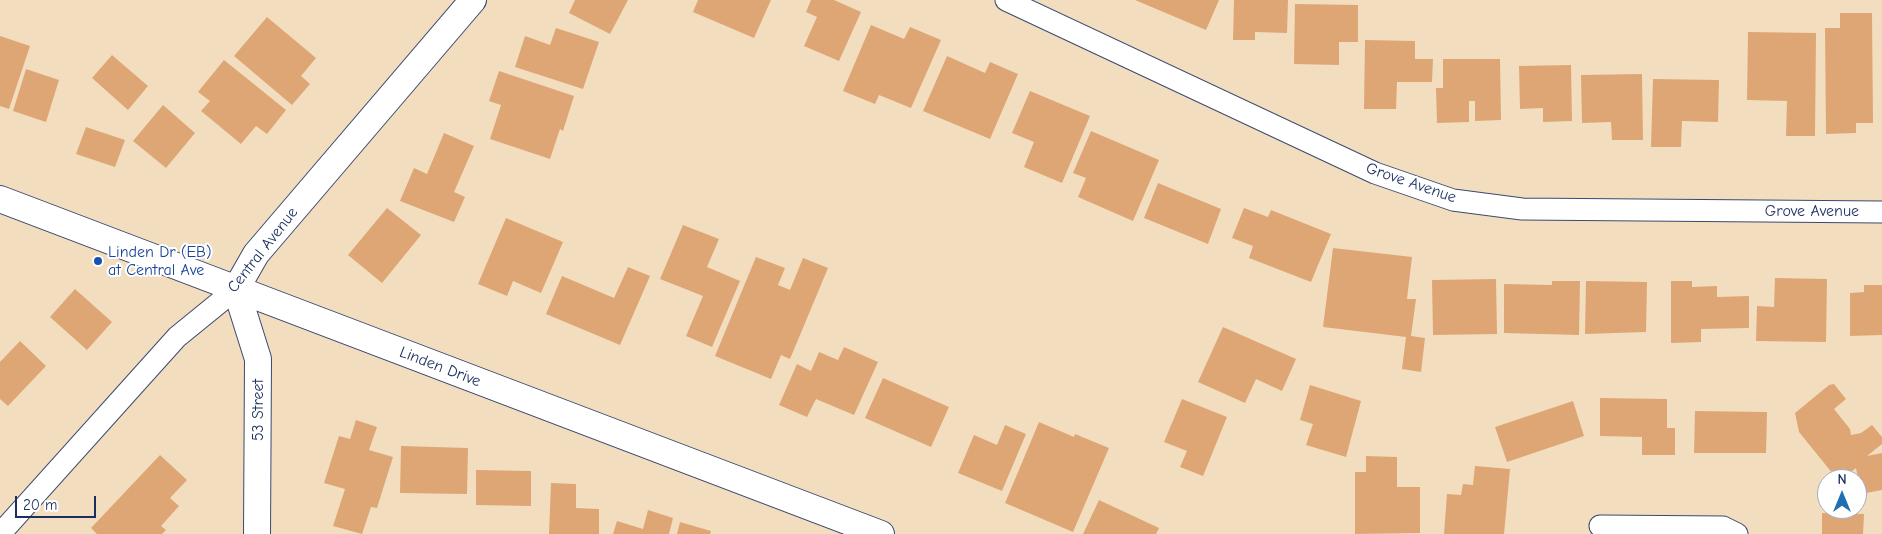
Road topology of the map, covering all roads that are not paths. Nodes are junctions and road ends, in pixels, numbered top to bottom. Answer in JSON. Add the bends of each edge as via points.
{"nodes":[{"id":1,"x":473,"y":0,"type":"edge"},
{"id":2,"x":1006,"y":0,"type":"edge"},
{"id":3,"x":0,"y":199,"type":"edge"},
{"id":4,"x":1882,"y":212,"type":"edge"},
{"id":5,"x":236,"y":289,"type":"junction"},
{"id":6,"x":1600,"y":526,"type":"dead end"},
{"id":7,"x":0,"y":534,"type":"edge"},
{"id":8,"x":257,"y":534,"type":"edge"},
{"id":9,"x":881,"y":534,"type":"edge"},
{"id":10,"x":1737,"y":534,"type":"edge"}],
"edges":[{"from":1,"to":5,"type":"street","name":"Central Avenue","via":[[256,254]]},
{"from":2,"to":4,"type":"street","name":"Grove Avenue","via":[[1375,173],[1453,200],[1522,209]]},
{"from":3,"to":5,"type":"street","name":"Linden Drive"},
{"from":5,"to":7,"type":"street","name":"Central Avenue","via":[[177,337]]},
{"from":5,"to":8,"type":"street","name":"53 Street","via":[[258,359]]},
{"from":5,"to":9,"type":"street","name":"Linden Drive"},
{"from":6,"to":10,"type":"street","via":[[1723,527]]}]}
